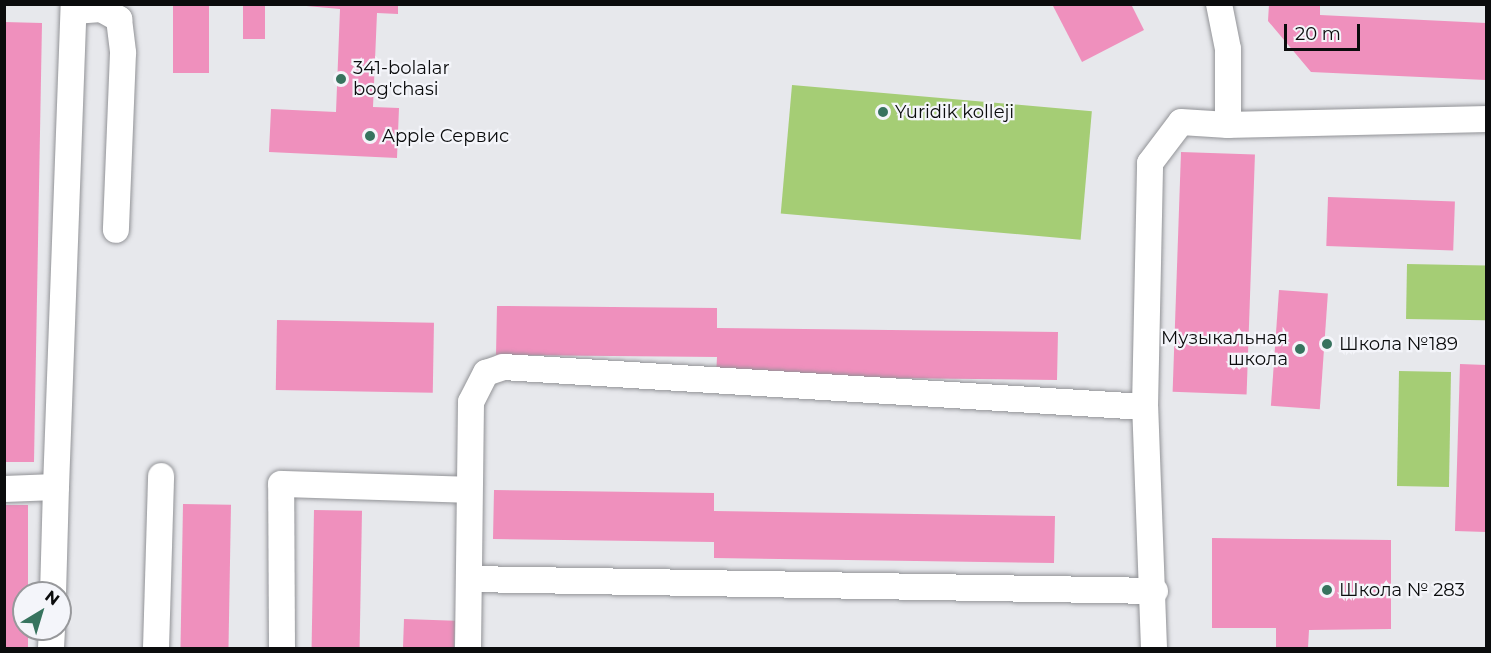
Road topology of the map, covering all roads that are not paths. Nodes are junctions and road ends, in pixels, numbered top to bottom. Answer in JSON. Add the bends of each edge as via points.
{"nodes":[{"id":1,"x":1219,"y":4,"type":"edge"},
{"id":2,"x":74,"y":8,"type":"edge"},
{"id":3,"x":1486,"y":119,"type":"edge"},
{"id":4,"x":1228,"y":125,"type":"junction"},
{"id":5,"x":116,"y":230,"type":"dead end"},
{"id":6,"x":1145,"y":406,"type":"junction"},
{"id":7,"x":161,"y":476,"type":"dead end"},
{"id":8,"x":56,"y":487,"type":"junction"},
{"id":9,"x":4,"y":489,"type":"edge"},
{"id":10,"x":469,"y":490,"type":"junction"},
{"id":11,"x":469,"y":579,"type":"junction"},
{"id":12,"x":53,"y":581,"type":"edge"},
{"id":13,"x":1155,"y":591,"type":"junction"},
{"id":14,"x":156,"y":648,"type":"edge"},
{"id":15,"x":282,"y":648,"type":"edge"},
{"id":16,"x":468,"y":648,"type":"edge"},
{"id":17,"x":1154,"y":648,"type":"edge"}],
"edges":[{"from":1,"to":4,"type":"lane","via":[[1228,49]]},
{"from":2,"to":5,"type":"lane","via":[[101,9],[118,19],[123,53]]},
{"from":2,"to":8,"type":"lane"},
{"from":3,"to":4,"type":"lane"},
{"from":4,"to":6,"type":"lane","via":[[1181,122],[1150,163]]},
{"from":6,"to":10,"type":"lane","via":[[503,367],[486,373],[471,402]]},
{"from":6,"to":13,"type":"lane"},
{"from":7,"to":14,"type":"lane"},
{"from":8,"to":9,"type":"lane"},
{"from":8,"to":12,"type":"lane"},
{"from":10,"to":11,"type":"lane"},
{"from":10,"to":15,"type":"lane","via":[[281,484]]},
{"from":11,"to":13,"type":"lane"},
{"from":11,"to":16,"type":"lane"},
{"from":13,"to":17,"type":"lane"}]}
